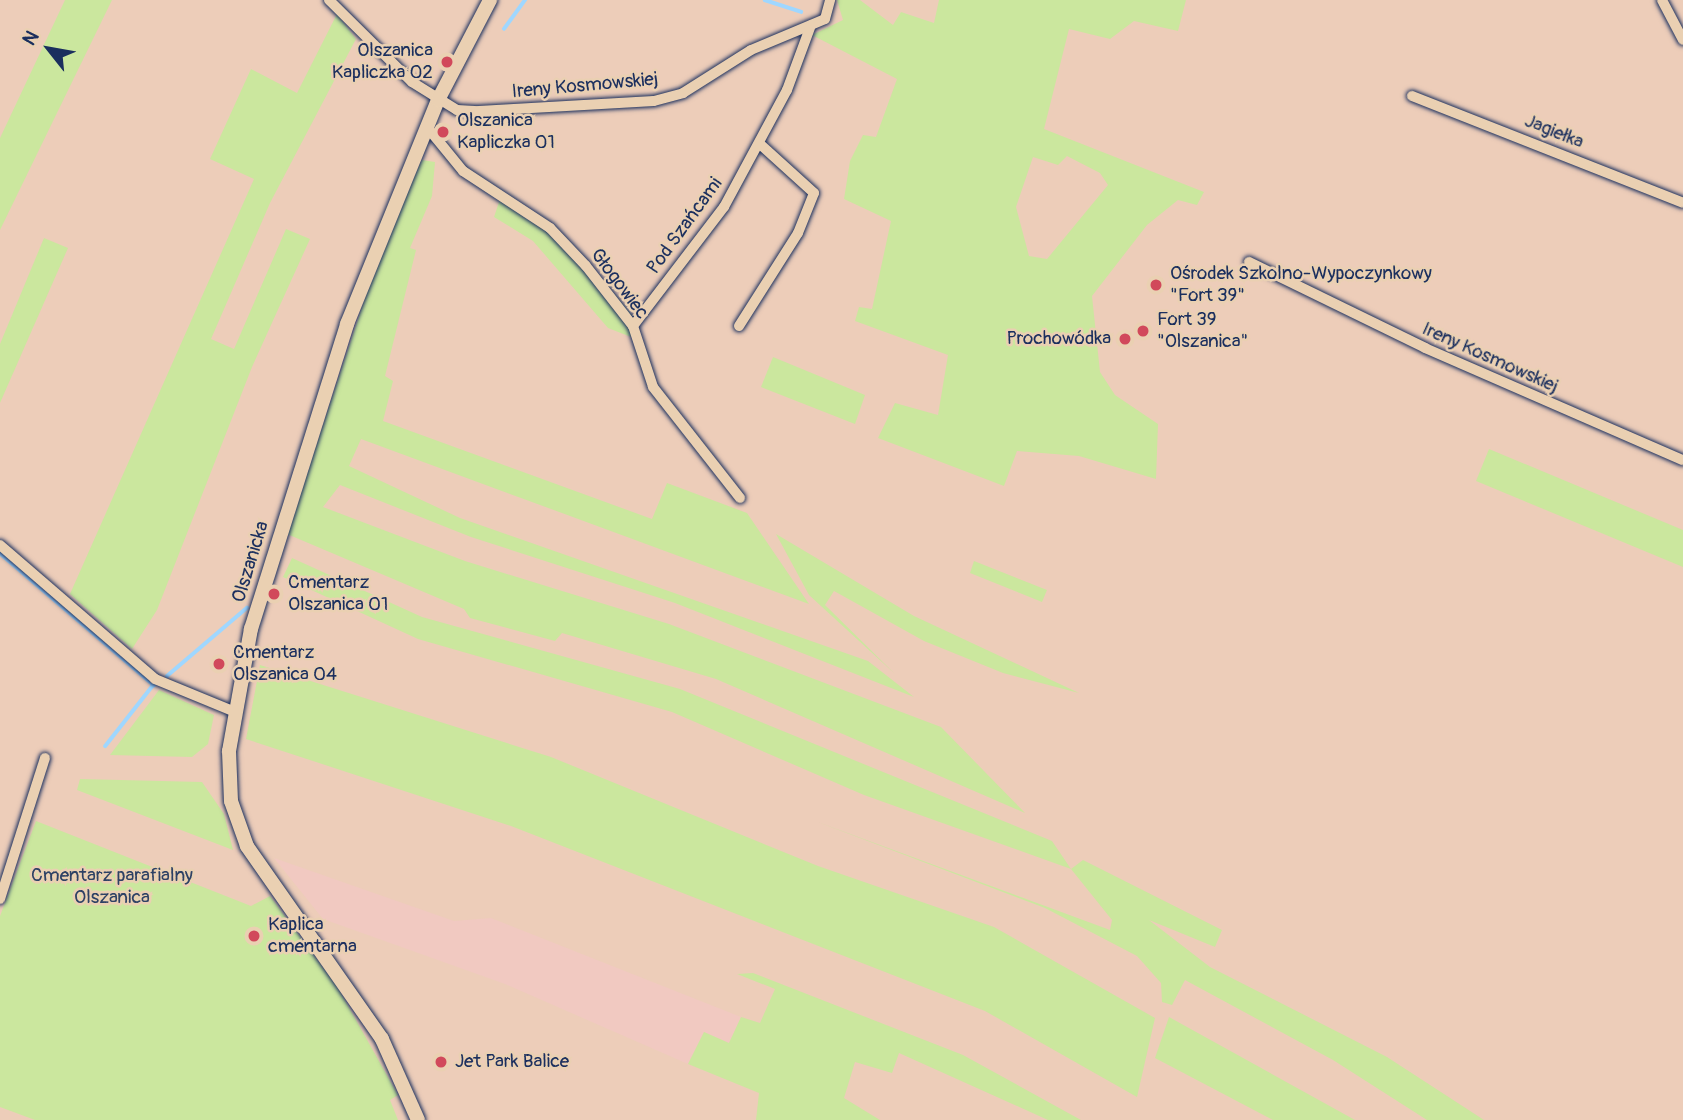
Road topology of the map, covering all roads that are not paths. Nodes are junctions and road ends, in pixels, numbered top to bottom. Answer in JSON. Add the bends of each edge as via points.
{"nodes":[{"id":1,"x":329,"y":0,"type":"edge"},
{"id":2,"x":490,"y":0,"type":"edge"},
{"id":3,"x":830,"y":0,"type":"edge"},
{"id":4,"x":1662,"y":0,"type":"edge"},
{"id":5,"x":811,"y":25,"type":"junction"},
{"id":6,"x":1683,"y":40,"type":"edge"},
{"id":7,"x":1412,"y":96,"type":"dead end"},
{"id":8,"x":438,"y":100,"type":"junction"},
{"id":9,"x":427,"y":127,"type":"junction"},
{"id":10,"x":760,"y":144,"type":"junction"},
{"id":11,"x":1683,"y":203,"type":"edge"},
{"id":12,"x":1249,"y":262,"type":"dead end"},
{"id":13,"x":633,"y":326,"type":"junction"},
{"id":14,"x":739,"y":326,"type":"dead end"},
{"id":15,"x":1683,"y":460,"type":"edge"},
{"id":16,"x":740,"y":498,"type":"dead end"},
{"id":17,"x":0,"y":545,"type":"edge"},
{"id":18,"x":233,"y":710,"type":"junction"},
{"id":19,"x":46,"y":758,"type":"dead end"},
{"id":20,"x":0,"y":899,"type":"edge"},
{"id":21,"x":418,"y":1120,"type":"edge"}],
"edges":[{"from":1,"to":8,"type":"street","via":[[392,67]]},
{"from":2,"to":8,"type":"street","name":"Olszanicka"},
{"from":3,"to":5,"type":"street","via":[[825,19]]},
{"from":4,"to":6,"type":"street"},
{"from":5,"to":8,"type":"street","name":"Ireny Kosmowskiej","via":[[751,50],[683,93],[654,101],[479,111]]},
{"from":5,"to":10,"type":"street","name":"Pod Szańcami"},
{"from":7,"to":11,"type":"street","name":"Jagiełka"},
{"from":8,"to":9,"type":"street","name":"Olszanicka"},
{"from":9,"to":13,"type":"street","name":"Głogowiec","via":[[463,171],[550,228]]},
{"from":9,"to":18,"type":"street","name":"Olszanicka","via":[[347,324],[255,616]]},
{"from":10,"to":13,"type":"street","name":"Pod Szańcami","via":[[724,207]]},
{"from":10,"to":14,"type":"street","via":[[814,192],[798,233]]},
{"from":12,"to":15,"type":"street","name":"Ireny Kosmowskiej","via":[[1425,348]]},
{"from":13,"to":16,"type":"street","name":"Głogowiec","via":[[653,387]]},
{"from":17,"to":18,"type":"street","via":[[155,679]]},
{"from":18,"to":21,"type":"street","name":"Olszanicka","via":[[229,782],[241,834],[382,1039]]},
{"from":19,"to":20,"type":"street"}]}
